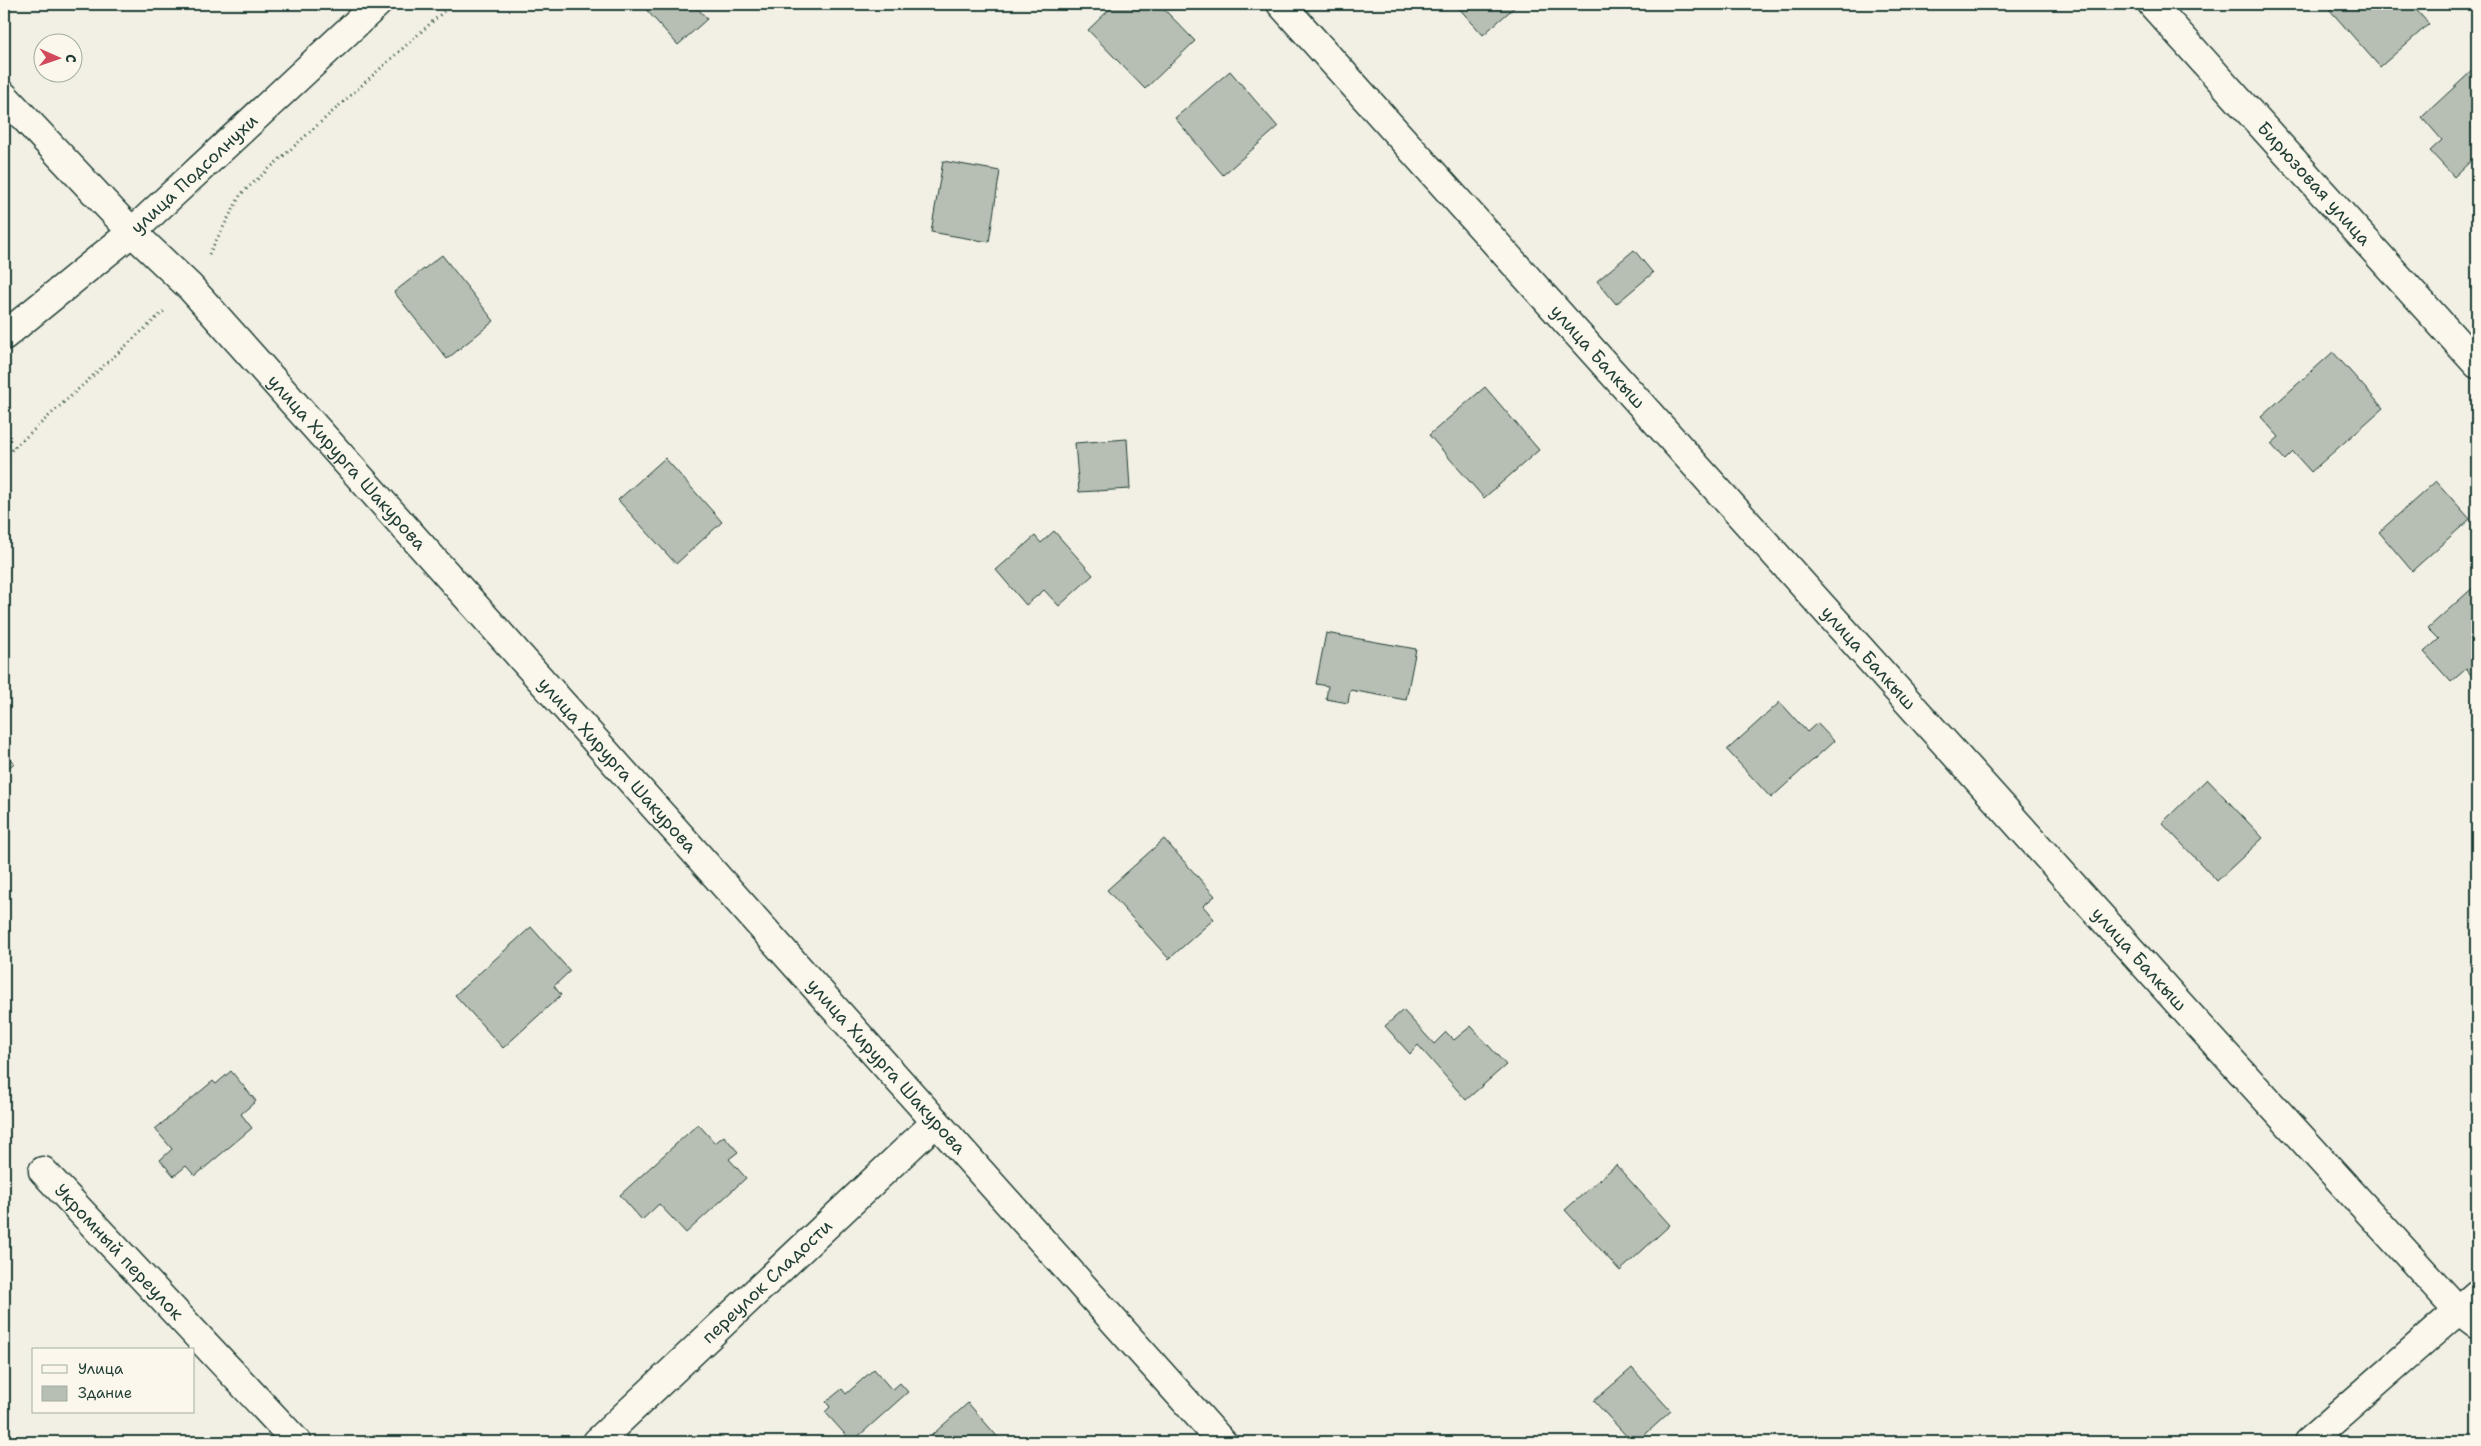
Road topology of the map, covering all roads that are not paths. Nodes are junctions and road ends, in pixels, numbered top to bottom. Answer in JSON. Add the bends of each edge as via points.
{"nodes":[{"id":1,"x":377,"y":4,"type":"edge"},
{"id":2,"x":1280,"y":4,"type":"edge"},
{"id":3,"x":2152,"y":4,"type":"edge"},
{"id":4,"x":4,"y":96,"type":"edge"},
{"id":5,"x":132,"y":232,"type":"junction"},
{"id":6,"x":4,"y":336,"type":"edge"},
{"id":7,"x":2477,"y":364,"type":"edge"},
{"id":8,"x":936,"y":1122,"type":"junction"},
{"id":9,"x":43,"y":1171,"type":"dead end"},
{"id":10,"x":2471,"y":1309,"type":"edge"},
{"id":11,"x":297,"y":1442,"type":"edge"},
{"id":12,"x":597,"y":1442,"type":"edge"},
{"id":13,"x":1222,"y":1442,"type":"edge"},
{"id":14,"x":2308,"y":1442,"type":"edge"}],
"edges":[{"from":1,"to":5,"type":"street","name":"улица Подсолнухи"},
{"from":2,"to":10,"type":"street","name":"улица Балкыш","via":[[2168,992]]},
{"from":3,"to":7,"type":"street","name":"Бирюзовая улица"},
{"from":4,"to":5,"type":"street","name":"улица Хирурга Шакурова"},
{"from":5,"to":6,"type":"street","name":"улица Подсолнухи"},
{"from":5,"to":8,"type":"street","name":"улица Хирурга Шакурова","via":[[190,287]]},
{"from":8,"to":12,"type":"street","name":"переулок Сладости"},
{"from":8,"to":13,"type":"street","name":"улица Хирурга Шакурова"},
{"from":9,"to":11,"type":"street","name":"Укромный переулок"},
{"from":10,"to":14,"type":"street"}]}
